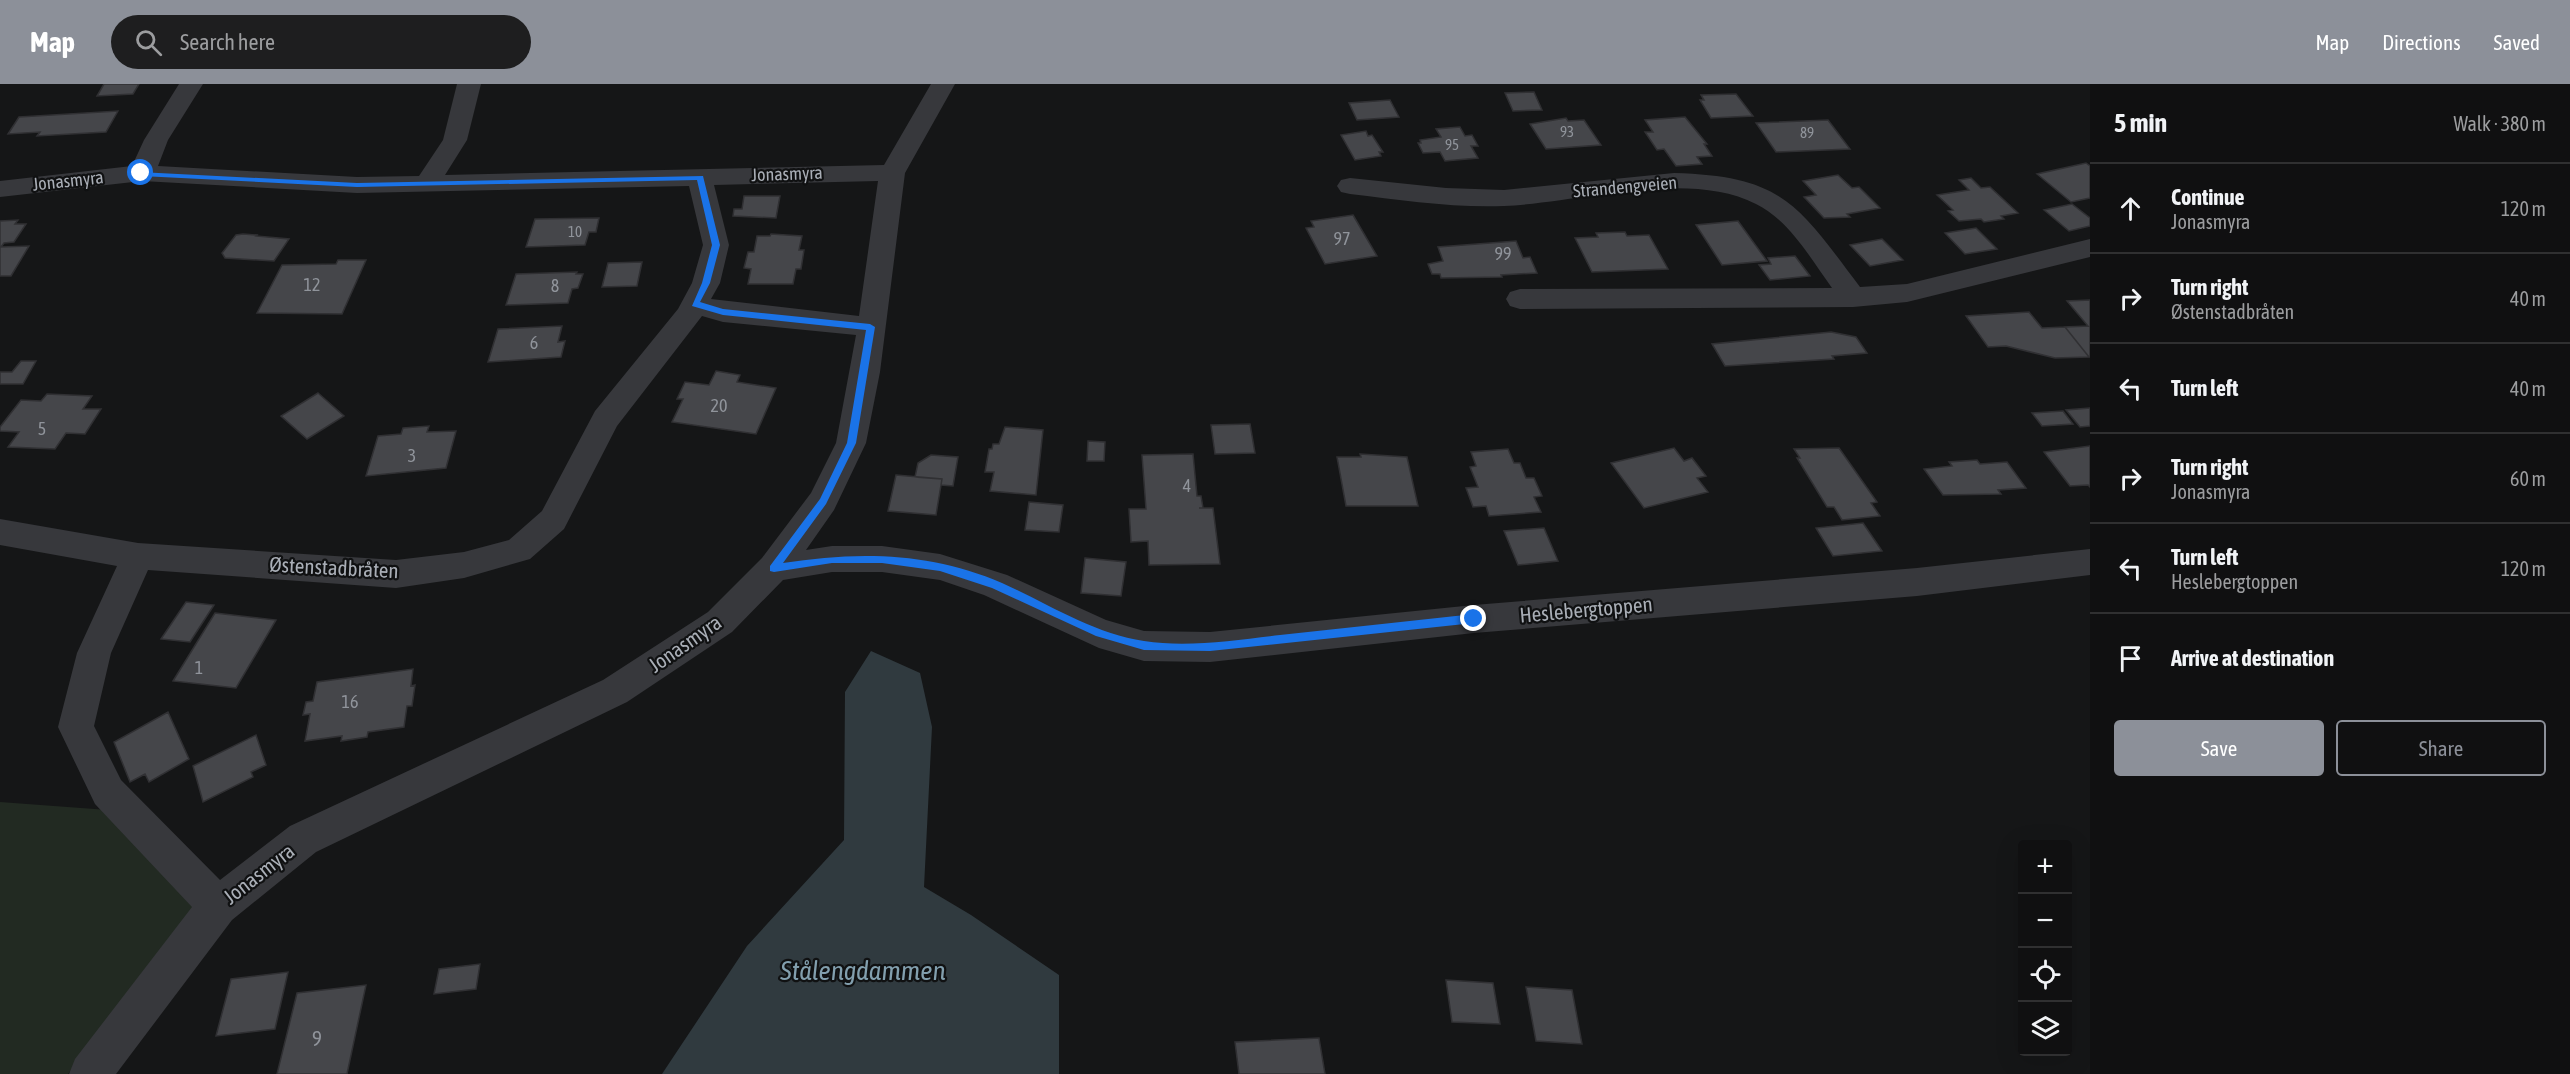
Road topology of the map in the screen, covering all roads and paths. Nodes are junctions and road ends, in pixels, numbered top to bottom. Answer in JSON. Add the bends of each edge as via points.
{"nodes":[{"id":1,"x":190,"y":84,"type":"edge"},
{"id":2,"x":469,"y":84,"type":"edge"},
{"id":3,"x":943,"y":84,"type":"edge"},
{"id":4,"x":141,"y":173,"type":"junction"},
{"id":5,"x":892,"y":173,"type":"junction"},
{"id":6,"x":700,"y":178,"type":"junction"},
{"id":7,"x":427,"y":183,"type":"junction"},
{"id":8,"x":1350,"y":186,"type":"dead end"},
{"id":9,"x":0,"y":189,"type":"edge"},
{"id":10,"x":2090,"y":248,"type":"edge"},
{"id":11,"x":1853,"y":297,"type":"junction"},
{"id":12,"x":1520,"y":299,"type":"dead end"},
{"id":13,"x":695,"y":304,"type":"junction"},
{"id":14,"x":870,"y":327,"type":"junction"},
{"id":15,"x":0,"y":532,"type":"edge"},
{"id":16,"x":138,"y":556,"type":"junction"},
{"id":17,"x":2090,"y":562,"type":"edge"},
{"id":18,"x":774,"y":568,"type":"junction"},
{"id":19,"x":218,"y":906,"type":"junction"},
{"id":20,"x":90,"y":1074,"type":"edge"}],
"edges":[{"from":1,"to":4,"type":"street"},
{"from":2,"to":7,"type":"street","via":[[454,140]]},
{"from":3,"to":5,"type":"street","name":"Jonasmyra"},
{"from":4,"to":7,"type":"street","name":"Jonasmyra","via":[[357,185]]},
{"from":4,"to":9,"type":"street","name":"Jonasmyra"},
{"from":5,"to":6,"type":"street","name":"Jonasmyra"},
{"from":5,"to":14,"type":"street","name":"Jonasmyra"},
{"from":6,"to":7,"type":"street","name":"Jonasmyra"},
{"from":6,"to":13,"type":"street","name":"Østenstadbråten","via":[[716,245],[706,283]]},
{"from":8,"to":11,"type":"street","name":"Strandengveien","via":[[1442,198],[1506,198],[1685,181],[1734,187],[1766,198],[1794,222]]},
{"from":10,"to":11,"type":"street","via":[[1907,293]]},
{"from":11,"to":12,"type":"street"},
{"from":13,"to":14,"type":"street","via":[[723,312]]},
{"from":13,"to":16,"type":"street","name":"Østenstadbråten","via":[[606,419],[553,520],[519,550],[464,565],[396,574]]},
{"from":14,"to":18,"type":"street","name":"Jonasmyra","via":[[851,443],[823,501]]},
{"from":15,"to":16,"type":"street","name":"Østenstadbråten"},
{"from":16,"to":19,"type":"street","name":"Jonasmyra","via":[[94,653],[76,727],[108,792]]},
{"from":17,"to":18,"type":"street","name":"Heslebergtoppen","via":[[1917,582],[1474,619],[1210,647],[1144,646],[1099,633],[995,585],[940,567],[832,559]]},
{"from":18,"to":19,"type":"street","name":"Jonasmyra","via":[[720,622],[615,692],[303,839]]},
{"from":19,"to":20,"type":"street","name":"Jonasmyra"}]}
